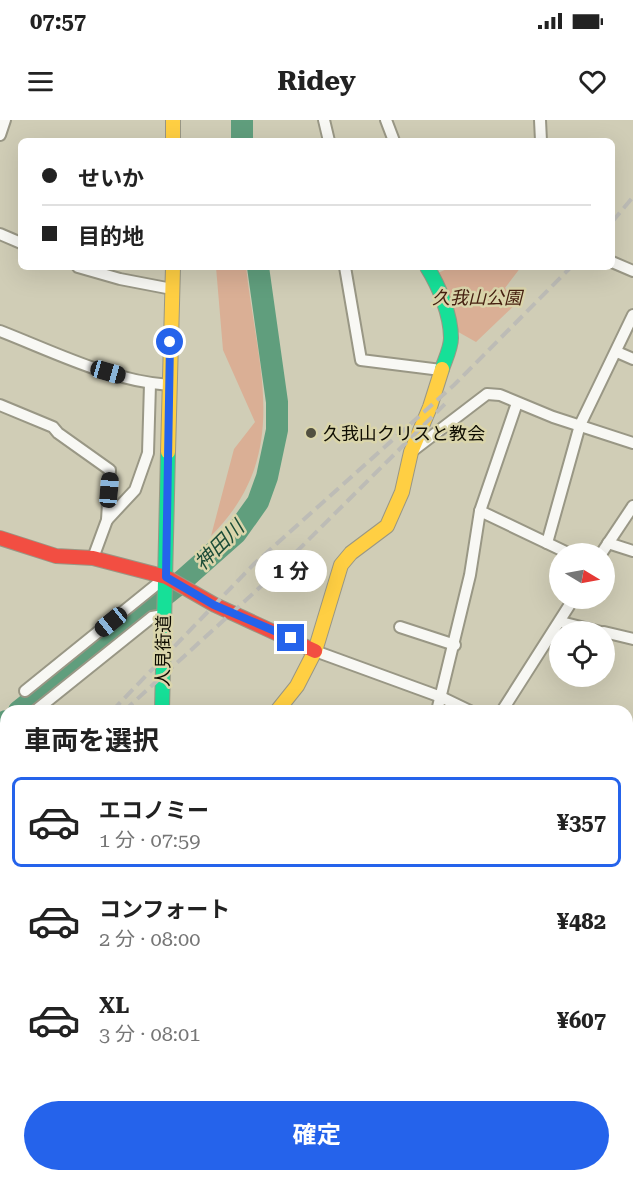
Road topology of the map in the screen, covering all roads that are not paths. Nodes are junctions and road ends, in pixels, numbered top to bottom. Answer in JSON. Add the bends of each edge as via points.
{"nodes":[{"id":1,"x":4,"y":120,"type":"edge"},
{"id":2,"x":173,"y":120,"type":"edge"},
{"id":3,"x":324,"y":120,"type":"edge"},
{"id":4,"x":386,"y":120,"type":"edge"},
{"id":5,"x":540,"y":120,"type":"edge"},
{"id":6,"x":0,"y":135,"type":"edge"},
{"id":7,"x":173,"y":138,"type":"edge"},
{"id":8,"x":328,"y":138,"type":"edge"},
{"id":9,"x":393,"y":138,"type":"edge"},
{"id":10,"x":541,"y":138,"type":"edge"},
{"id":11,"x":0,"y":234,"type":"edge"},
{"id":12,"x":18,"y":242,"type":"edge"},
{"id":13,"x":615,"y":263,"type":"edge"},
{"id":14,"x":88,"y":270,"type":"edge"},
{"id":15,"x":173,"y":270,"type":"edge"},
{"id":16,"x":346,"y":270,"type":"edge"},
{"id":17,"x":429,"y":270,"type":"edge"},
{"id":18,"x":633,"y":272,"type":"edge"},
{"id":19,"x":172,"y":289,"type":"junction"},
{"id":20,"x":633,"y":315,"type":"edge"},
{"id":21,"x":0,"y":331,"type":"edge"},
{"id":22,"x":617,"y":352,"type":"junction"},
{"id":23,"x":633,"y":359,"type":"edge"},
{"id":24,"x":441,"y":370,"type":"junction"},
{"id":25,"x":150,"y":384,"type":"junction"},
{"id":26,"x":169,"y":385,"type":"junction"},
{"id":27,"x":517,"y":403,"type":"junction"},
{"id":28,"x":0,"y":405,"type":"edge"},
{"id":29,"x":580,"y":425,"type":"junction"},
{"id":30,"x":633,"y":443,"type":"edge"},
{"id":31,"x":411,"y":452,"type":"junction"},
{"id":32,"x":633,"y":506,"type":"edge"},
{"id":33,"x":480,"y":511,"type":"junction"},
{"id":34,"x":107,"y":520,"type":"junction"},
{"id":35,"x":0,"y":538,"type":"edge"},
{"id":36,"x":547,"y":543,"type":"joint"},
{"id":37,"x":608,"y":543,"type":"edge"},
{"id":38,"x":615,"y":545,"type":"edge"},
{"id":39,"x":633,"y":551,"type":"edge"},
{"id":40,"x":93,"y":558,"type":"junction"},
{"id":41,"x":167,"y":579,"type":"junction"},
{"id":42,"x":164,"y":610,"type":"junction"},
{"id":43,"x":400,"y":627,"type":"dead end"},
{"id":44,"x":615,"y":635,"type":"edge"},
{"id":45,"x":633,"y":639,"type":"edge"},
{"id":46,"x":549,"y":640,"type":"edge"},
{"id":47,"x":455,"y":645,"type":"junction"},
{"id":48,"x":315,"y":651,"type":"junction"},
{"id":49,"x":25,"y":691,"type":"dead end"},
{"id":50,"x":441,"y":697,"type":"junction"},
{"id":51,"x":42,"y":705,"type":"edge"},
{"id":52,"x":162,"y":705,"type":"edge"},
{"id":53,"x":282,"y":705,"type":"edge"},
{"id":54,"x":439,"y":705,"type":"edge"},
{"id":55,"x":458,"y":705,"type":"edge"},
{"id":56,"x":506,"y":705,"type":"edge"}],
"edges":[{"from":1,"to":6,"type":"street"},
{"from":2,"to":7,"type":"street"},
{"from":3,"to":8,"type":"street"},
{"from":4,"to":9,"type":"street"},
{"from":5,"to":10,"type":"street"},
{"from":11,"to":12,"type":"street"},
{"from":13,"to":18,"type":"street"},
{"from":14,"to":19,"type":"street"},
{"from":15,"to":19,"type":"street","name":"人見街道"},
{"from":16,"to":24,"type":"street","via":[[361,360]]},
{"from":17,"to":24,"type":"street","via":[[436,281],[451,339]]},
{"from":19,"to":26,"type":"street","name":"人見街道"},
{"from":20,"to":22,"type":"street"},
{"from":21,"to":25,"type":"street","via":[[95,368]]},
{"from":22,"to":23,"type":"street"},
{"from":22,"to":29,"type":"street"},
{"from":24,"to":31,"type":"street"},
{"from":25,"to":26,"type":"street"},
{"from":25,"to":34,"type":"street","via":[[148,453],[135,490]]},
{"from":26,"to":41,"type":"street","name":"人見街道"},
{"from":27,"to":29,"type":"street"},
{"from":27,"to":31,"type":"street","via":[[487,394]]},
{"from":27,"to":33,"type":"street"},
{"from":28,"to":34,"type":"street","via":[[53,427],[110,470]]},
{"from":29,"to":30,"type":"street"},
{"from":29,"to":36,"type":"street"},
{"from":31,"to":48,"type":"street","via":[[402,492],[387,526],[351,553],[336,575]]},
{"from":32,"to":37,"type":"street"},
{"from":33,"to":36,"type":"street"},
{"from":33,"to":47,"type":"street"},
{"from":34,"to":40,"type":"street"},
{"from":35,"to":40,"type":"street","via":[[56,556]]},
{"from":38,"to":39,"type":"street"},
{"from":40,"to":41,"type":"street"},
{"from":41,"to":42,"type":"street","name":"人見街道"},
{"from":41,"to":48,"type":"street"},
{"from":41,"to":49,"type":"street"},
{"from":42,"to":51,"type":"street"},
{"from":42,"to":52,"type":"street","name":"人見街道"},
{"from":43,"to":47,"type":"street"},
{"from":44,"to":45,"type":"street"},
{"from":46,"to":56,"type":"street"},
{"from":47,"to":50,"type":"street"},
{"from":48,"to":50,"type":"street"},
{"from":48,"to":53,"type":"street","via":[[297,687]]},
{"from":50,"to":54,"type":"street"},
{"from":50,"to":55,"type":"street"}]}
